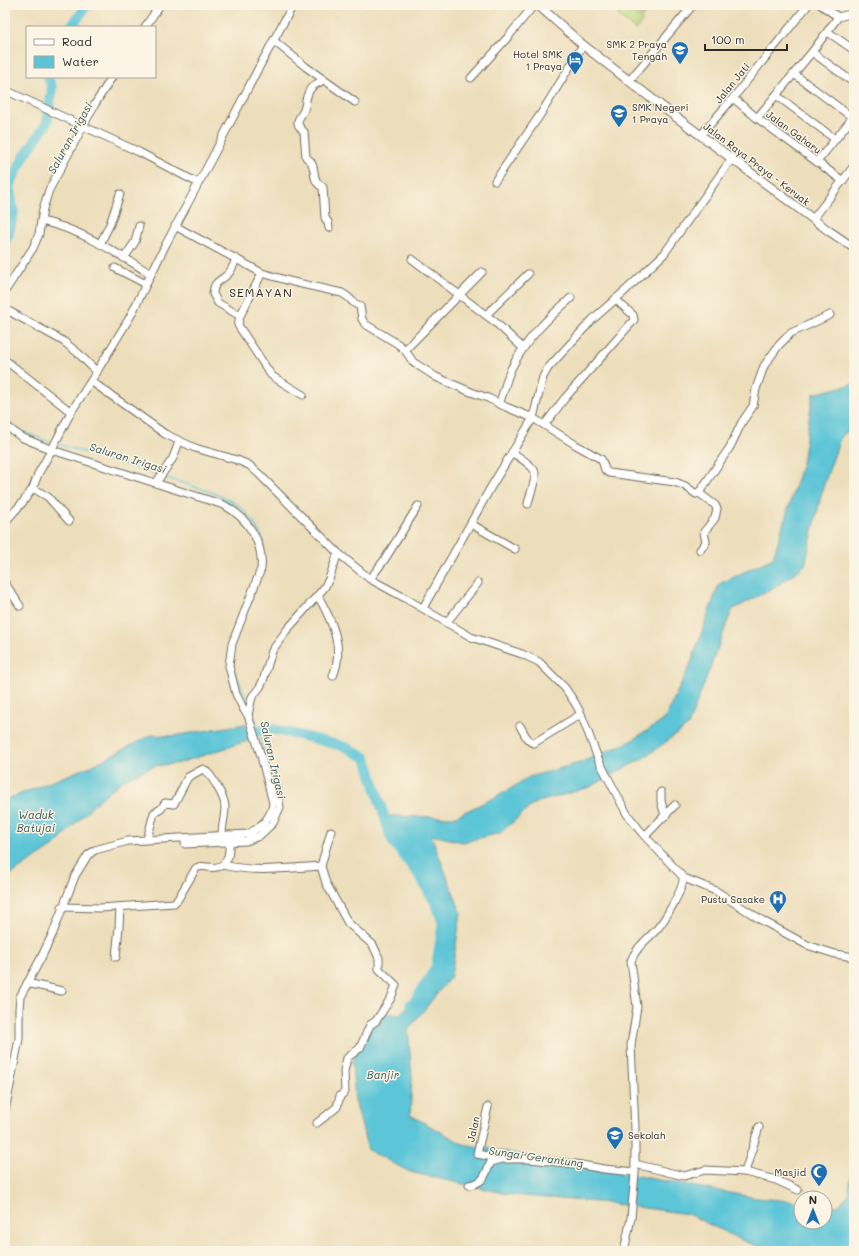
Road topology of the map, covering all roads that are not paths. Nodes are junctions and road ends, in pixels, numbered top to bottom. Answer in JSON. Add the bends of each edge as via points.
{"nodes":[{"id":1,"x":160,"y":5,"type":"edge"},
{"id":2,"x":293,"y":5,"type":"edge"},
{"id":3,"x":534,"y":5,"type":"edge"},
{"id":4,"x":538,"y":5,"type":"edge"},
{"id":5,"x":693,"y":5,"type":"edge"},
{"id":6,"x":808,"y":5,"type":"edge"},
{"id":7,"x":821,"y":5,"type":"edge"},
{"id":8,"x":854,"y":13,"type":"edge"},
{"id":9,"x":838,"y":17,"type":"junction"},
{"id":10,"x":146,"y":26,"type":"edge"},
{"id":11,"x":828,"y":32,"type":"junction"},
{"id":12,"x":274,"y":41,"type":"junction"},
{"id":13,"x":583,"y":45,"type":"junction"},
{"id":14,"x":854,"y":50,"type":"edge"},
{"id":15,"x":812,"y":52,"type":"junction"},
{"id":16,"x":794,"y":74,"type":"junction"},
{"id":17,"x":111,"y":78,"type":"edge"},
{"id":18,"x":471,"y":78,"type":"dead end"},
{"id":19,"x":324,"y":80,"type":"junction"},
{"id":20,"x":629,"y":81,"type":"junction"},
{"id":21,"x":854,"y":83,"type":"edge"},
{"id":22,"x":5,"y":90,"type":"edge"},
{"id":23,"x":776,"y":95,"type":"junction"},
{"id":24,"x":733,"y":98,"type":"junction"},
{"id":25,"x":355,"y":102,"type":"dead end"},
{"id":26,"x":853,"y":117,"type":"edge"},
{"id":27,"x":757,"y":118,"type":"junction"},
{"id":28,"x":86,"y":128,"type":"junction"},
{"id":29,"x":701,"y":135,"type":"junction"},
{"id":30,"x":835,"y":139,"type":"junction"},
{"id":31,"x":732,"y":158,"type":"junction"},
{"id":32,"x":817,"y":162,"type":"junction"},
{"id":33,"x":854,"y":166,"type":"edge"},
{"id":34,"x":843,"y":180,"type":"junction"},
{"id":35,"x":495,"y":181,"type":"dead end"},
{"id":36,"x":198,"y":183,"type":"junction"},
{"id":37,"x":120,"y":194,"type":"dead end"},
{"id":38,"x":813,"y":219,"type":"junction"},
{"id":39,"x":43,"y":222,"type":"junction"},
{"id":40,"x":139,"y":226,"type":"dead end"},
{"id":41,"x":176,"y":226,"type":"junction"},
{"id":42,"x":329,"y":228,"type":"dead end"},
{"id":43,"x":100,"y":244,"type":"junction"},
{"id":44,"x":854,"y":248,"type":"edge"},
{"id":45,"x":124,"y":258,"type":"junction"},
{"id":46,"x":236,"y":259,"type":"junction"},
{"id":47,"x":412,"y":260,"type":"dead end"},
{"id":48,"x":115,"y":268,"type":"dead end"},
{"id":49,"x":482,"y":272,"type":"dead end"},
{"id":50,"x":262,"y":273,"type":"junction"},
{"id":51,"x":150,"y":274,"type":"junction"},
{"id":52,"x":528,"y":274,"type":"dead end"},
{"id":53,"x":146,"y":284,"type":"junction"},
{"id":54,"x":5,"y":291,"type":"edge"},
{"id":55,"x":459,"y":296,"type":"junction"},
{"id":56,"x":571,"y":298,"type":"dead end"},
{"id":57,"x":615,"y":299,"type":"junction"},
{"id":58,"x":5,"y":309,"type":"edge"},
{"id":59,"x":486,"y":315,"type":"junction"},
{"id":60,"x":830,"y":315,"type":"dead end"},
{"id":61,"x":240,"y":316,"type":"junction"},
{"id":62,"x":523,"y":348,"type":"junction"},
{"id":63,"x":405,"y":350,"type":"junction"},
{"id":64,"x":5,"y":360,"type":"edge"},
{"id":65,"x":97,"y":372,"type":"junction"},
{"id":66,"x":91,"y":381,"type":"junction"},
{"id":67,"x":303,"y":395,"type":"dead end"},
{"id":68,"x":499,"y":404,"type":"junction"},
{"id":69,"x":71,"y":412,"type":"junction"},
{"id":70,"x":533,"y":418,"type":"junction"},
{"id":71,"x":545,"y":424,"type":"junction"},
{"id":72,"x":5,"y":425,"type":"edge"},
{"id":73,"x":179,"y":442,"type":"junction"},
{"id":74,"x":53,"y":447,"type":"junction"},
{"id":75,"x":512,"y":452,"type":"junction"},
{"id":76,"x":156,"y":483,"type":"junction"},
{"id":77,"x":33,"y":488,"type":"junction"},
{"id":78,"x":699,"y":493,"type":"junction"},
{"id":79,"x":528,"y":504,"type":"dead end"},
{"id":80,"x":418,"y":506,"type":"dead end"},
{"id":81,"x":70,"y":521,"type":"dead end"},
{"id":82,"x":5,"y":522,"type":"edge"},
{"id":83,"x":471,"y":524,"type":"junction"},
{"id":84,"x":514,"y":549,"type":"dead end"},
{"id":85,"x":700,"y":550,"type":"dead end"},
{"id":86,"x":338,"y":553,"type":"junction"},
{"id":87,"x":370,"y":579,"type":"junction"},
{"id":88,"x":478,"y":583,"type":"dead end"},
{"id":89,"x":5,"y":584,"type":"edge"},
{"id":90,"x":318,"y":596,"type":"junction"},
{"id":91,"x":20,"y":606,"type":"dead end"},
{"id":92,"x":423,"y":608,"type":"junction"},
{"id":93,"x":446,"y":623,"type":"junction"},
{"id":94,"x":333,"y":676,"type":"dead end"},
{"id":95,"x":249,"y":711,"type":"junction"},
{"id":96,"x":581,"y":714,"type":"junction"},
{"id":97,"x":520,"y":726,"type":"dead end"},
{"id":98,"x":273,"y":779,"type":"dead end"},
{"id":99,"x":274,"y":791,"type":"junction"},
{"id":100,"x":661,"y":792,"type":"dead end"},
{"id":101,"x":675,"y":805,"type":"dead end"},
{"id":102,"x":665,"y":816,"type":"junction"},
{"id":103,"x":331,"y":831,"type":"dead end"},
{"id":104,"x":645,"y":836,"type":"junction"},
{"id":105,"x":228,"y":838,"type":"junction"},
{"id":106,"x":147,"y":839,"type":"junction"},
{"id":107,"x":185,"y":844,"type":"dead end"},
{"id":108,"x":223,"y":865,"type":"junction"},
{"id":109,"x":321,"y":866,"type":"junction"},
{"id":110,"x":684,"y":878,"type":"junction"},
{"id":111,"x":64,"y":907,"type":"junction"},
{"id":112,"x":120,"y":907,"type":"junction"},
{"id":113,"x":116,"y":957,"type":"dead end"},
{"id":114,"x":854,"y":957,"type":"edge"},
{"id":115,"x":29,"y":984,"type":"junction"},
{"id":116,"x":62,"y":991,"type":"dead end"},
{"id":117,"x":488,"y":1107,"type":"dead end"},
{"id":118,"x":5,"y":1111,"type":"edge"},
{"id":119,"x":317,"y":1122,"type":"dead end"},
{"id":120,"x":758,"y":1127,"type":"dead end"},
{"id":121,"x":502,"y":1159,"type":"junction"},
{"id":122,"x":635,"y":1164,"type":"junction"},
{"id":123,"x":635,"y":1172,"type":"junction"},
{"id":124,"x":745,"y":1172,"type":"junction"},
{"id":125,"x":469,"y":1185,"type":"dead end"},
{"id":126,"x":798,"y":1190,"type":"dead end"},
{"id":127,"x":624,"y":1251,"type":"edge"}],
"edges":[{"from":1,"to":10,"type":"street"},
{"from":2,"to":12,"type":"street"},
{"from":3,"to":18,"type":"street"},
{"from":4,"to":13,"type":"main road","name":"Jalan Raya Praya - Keruak"},
{"from":5,"to":20,"type":"street"},
{"from":6,"to":24,"type":"street","name":"Jalan Jati"},
{"from":7,"to":9,"type":"street"},
{"from":8,"to":9,"type":"street"},
{"from":9,"to":11,"type":"street"},
{"from":11,"to":14,"type":"street"},
{"from":11,"to":15,"type":"street"},
{"from":12,"to":19,"type":"street"},
{"from":12,"to":36,"type":"street"},
{"from":13,"to":20,"type":"main road","name":"Jalan Raya Praya - Keruak"},
{"from":13,"to":35,"type":"street"},
{"from":15,"to":16,"type":"street"},
{"from":15,"to":21,"type":"street"},
{"from":16,"to":23,"type":"street"},
{"from":16,"to":26,"type":"street"},
{"from":17,"to":28,"type":"street"},
{"from":19,"to":25,"type":"street"},
{"from":19,"to":42,"type":"street","via":[[311,88],[298,122],[299,128],[304,132],[306,156],[312,163],[315,180],[323,187],[324,218]]},
{"from":20,"to":29,"type":"main road","name":"Jalan Raya Praya - Keruak"},
{"from":22,"to":28,"type":"street"},
{"from":23,"to":27,"type":"street"},
{"from":23,"to":30,"type":"street"},
{"from":24,"to":27,"type":"street","name":"Jalan Gaharu"},
{"from":24,"to":29,"type":"street","name":"Jalan Jati"},
{"from":26,"to":30,"type":"street"},
{"from":27,"to":32,"type":"street","name":"Jalan Gaharu"},
{"from":28,"to":36,"type":"street"},
{"from":28,"to":39,"type":"street","via":[[46,197]]},
{"from":29,"to":31,"type":"main road","name":"Jalan Raya Praya - Keruak"},
{"from":30,"to":32,"type":"street"},
{"from":31,"to":38,"type":"main road","name":"Jalan Raya Praya - Keruak"},
{"from":31,"to":57,"type":"street","via":[[664,254]]},
{"from":32,"to":34,"type":"street","name":"Jalan Gaharu"},
{"from":33,"to":34,"type":"street"},
{"from":34,"to":38,"type":"street"},
{"from":36,"to":41,"type":"street"},
{"from":37,"to":43,"type":"street"},
{"from":38,"to":44,"type":"main road","name":"Jalan Raya Praya - Keruak"},
{"from":39,"to":43,"type":"street","via":[[69,229]]},
{"from":39,"to":54,"type":"street","via":[[33,248]]},
{"from":40,"to":45,"type":"street","via":[[136,242]]},
{"from":41,"to":46,"type":"street"},
{"from":41,"to":51,"type":"street"},
{"from":43,"to":45,"type":"street"},
{"from":45,"to":51,"type":"street"},
{"from":46,"to":50,"type":"street"},
{"from":46,"to":61,"type":"street","via":[[228,274],[215,284],[213,294],[218,303]]},
{"from":47,"to":55,"type":"street"},
{"from":48,"to":53,"type":"street"},
{"from":49,"to":55,"type":"street"},
{"from":50,"to":61,"type":"street"},
{"from":50,"to":63,"type":"street","via":[[345,294],[360,306],[365,324]]},
{"from":51,"to":53,"type":"street"},
{"from":52,"to":59,"type":"street"},
{"from":53,"to":65,"type":"street","via":[[130,317]]},
{"from":55,"to":59,"type":"street"},
{"from":55,"to":63,"type":"street"},
{"from":56,"to":62,"type":"street","via":[[536,331]]},
{"from":57,"to":70,"type":"street","via":[[548,368],[543,377]]},
{"from":57,"to":71,"type":"street","via":[[633,315],[634,320],[564,398]]},
{"from":58,"to":65,"type":"street","via":[[63,341]]},
{"from":59,"to":62,"type":"street"},
{"from":60,"to":78,"type":"street","via":[[791,333],[778,345],[764,366],[753,406],[730,447]]},
{"from":61,"to":67,"type":"street","via":[[239,327],[271,374]]},
{"from":62,"to":68,"type":"street","via":[[509,374]]},
{"from":63,"to":68,"type":"street","via":[[413,362],[436,377]]},
{"from":64,"to":69,"type":"street"},
{"from":65,"to":66,"type":"street"},
{"from":66,"to":69,"type":"street"},
{"from":66,"to":73,"type":"street"},
{"from":68,"to":70,"type":"street"},
{"from":69,"to":74,"type":"street"},
{"from":70,"to":71,"type":"street"},
{"from":70,"to":75,"type":"street"},
{"from":71,"to":78,"type":"street","via":[[601,459],[605,470],[609,472],[676,482]]},
{"from":72,"to":74,"type":"street","via":[[21,437]]},
{"from":73,"to":76,"type":"street","via":[[173,458]]},
{"from":73,"to":86,"type":"street","via":[[249,465]]},
{"from":74,"to":76,"type":"street"},
{"from":74,"to":77,"type":"street"},
{"from":75,"to":79,"type":"street","via":[[534,471],[535,477]]},
{"from":75,"to":83,"type":"street"},
{"from":76,"to":95,"type":"street","via":[[228,508],[240,516],[258,541],[261,570],[232,644],[229,666],[236,694],[244,710]]},
{"from":77,"to":81,"type":"street","via":[[48,497]]},
{"from":77,"to":82,"type":"street"},
{"from":78,"to":85,"type":"street","via":[[716,505],[717,509],[715,518],[704,532],[706,542]]},
{"from":80,"to":87,"type":"street"},
{"from":83,"to":84,"type":"street"},
{"from":83,"to":92,"type":"street"},
{"from":86,"to":87,"type":"street"},
{"from":86,"to":90,"type":"street","via":[[329,579]]},
{"from":87,"to":92,"type":"street"},
{"from":88,"to":93,"type":"street"},
{"from":89,"to":91,"type":"street"},
{"from":90,"to":94,"type":"street","via":[[331,623],[338,646],[339,657]]},
{"from":90,"to":95,"type":"street","via":[[286,631],[272,651],[263,681],[252,697]]},
{"from":92,"to":93,"type":"street"},
{"from":93,"to":96,"type":"street","via":[[471,637],[539,662],[565,688]]},
{"from":95,"to":99,"type":"street"},
{"from":96,"to":97,"type":"street","via":[[534,743],[528,740]]},
{"from":96,"to":104,"type":"street","via":[[599,761],[627,814]]},
{"from":98,"to":99,"type":"street"},
{"from":99,"to":105,"type":"street","via":[[272,809],[265,821],[248,834]]},
{"from":100,"to":102,"type":"street","via":[[660,802]]},
{"from":101,"to":102,"type":"street"},
{"from":102,"to":104,"type":"street"},
{"from":103,"to":109,"type":"street"},
{"from":104,"to":110,"type":"street"},
{"from":105,"to":106,"type":"street"},
{"from":105,"to":106,"type":"street","via":[[225,805],[211,777],[203,769],[188,777],[174,804],[165,803],[154,813]]},
{"from":105,"to":107,"type":"street"},
{"from":105,"to":108,"type":"street","via":[[228,858]]},
{"from":106,"to":111,"type":"street","via":[[128,841],[91,852],[76,876]]},
{"from":108,"to":109,"type":"street","via":[[252,870]]},
{"from":108,"to":112,"type":"street","via":[[216,868],[196,868],[173,904]]},
{"from":109,"to":119,"type":"street","via":[[326,883],[348,923],[373,946],[379,958],[379,969],[396,985],[391,998],[376,1021],[370,1025],[360,1048],[347,1058],[344,1071],[345,1092],[340,1096],[338,1107]]},
{"from":110,"to":114,"type":"street","via":[[716,890],[807,946]]},
{"from":110,"to":122,"type":"street","via":[[679,894],[659,927],[641,944],[631,961],[637,1007],[631,1045]]},
{"from":111,"to":112,"type":"street"},
{"from":111,"to":115,"type":"street"},
{"from":112,"to":113,"type":"street"},
{"from":115,"to":116,"type":"street"},
{"from":115,"to":118,"type":"street","via":[[20,1000],[19,1039]]},
{"from":117,"to":121,"type":"street","name":"Jalan","via":[[477,1154]]},
{"from":120,"to":124,"type":"street"},
{"from":121,"to":123,"type":"street","via":[[530,1159]]},
{"from":121,"to":125,"type":"street","via":[[490,1164],[480,1182]]},
{"from":122,"to":123,"type":"street"},
{"from":122,"to":124,"type":"street","via":[[684,1176],[705,1170]]},
{"from":123,"to":127,"type":"street","via":[[631,1218]]},
{"from":124,"to":126,"type":"street","via":[[776,1180]]}]}
